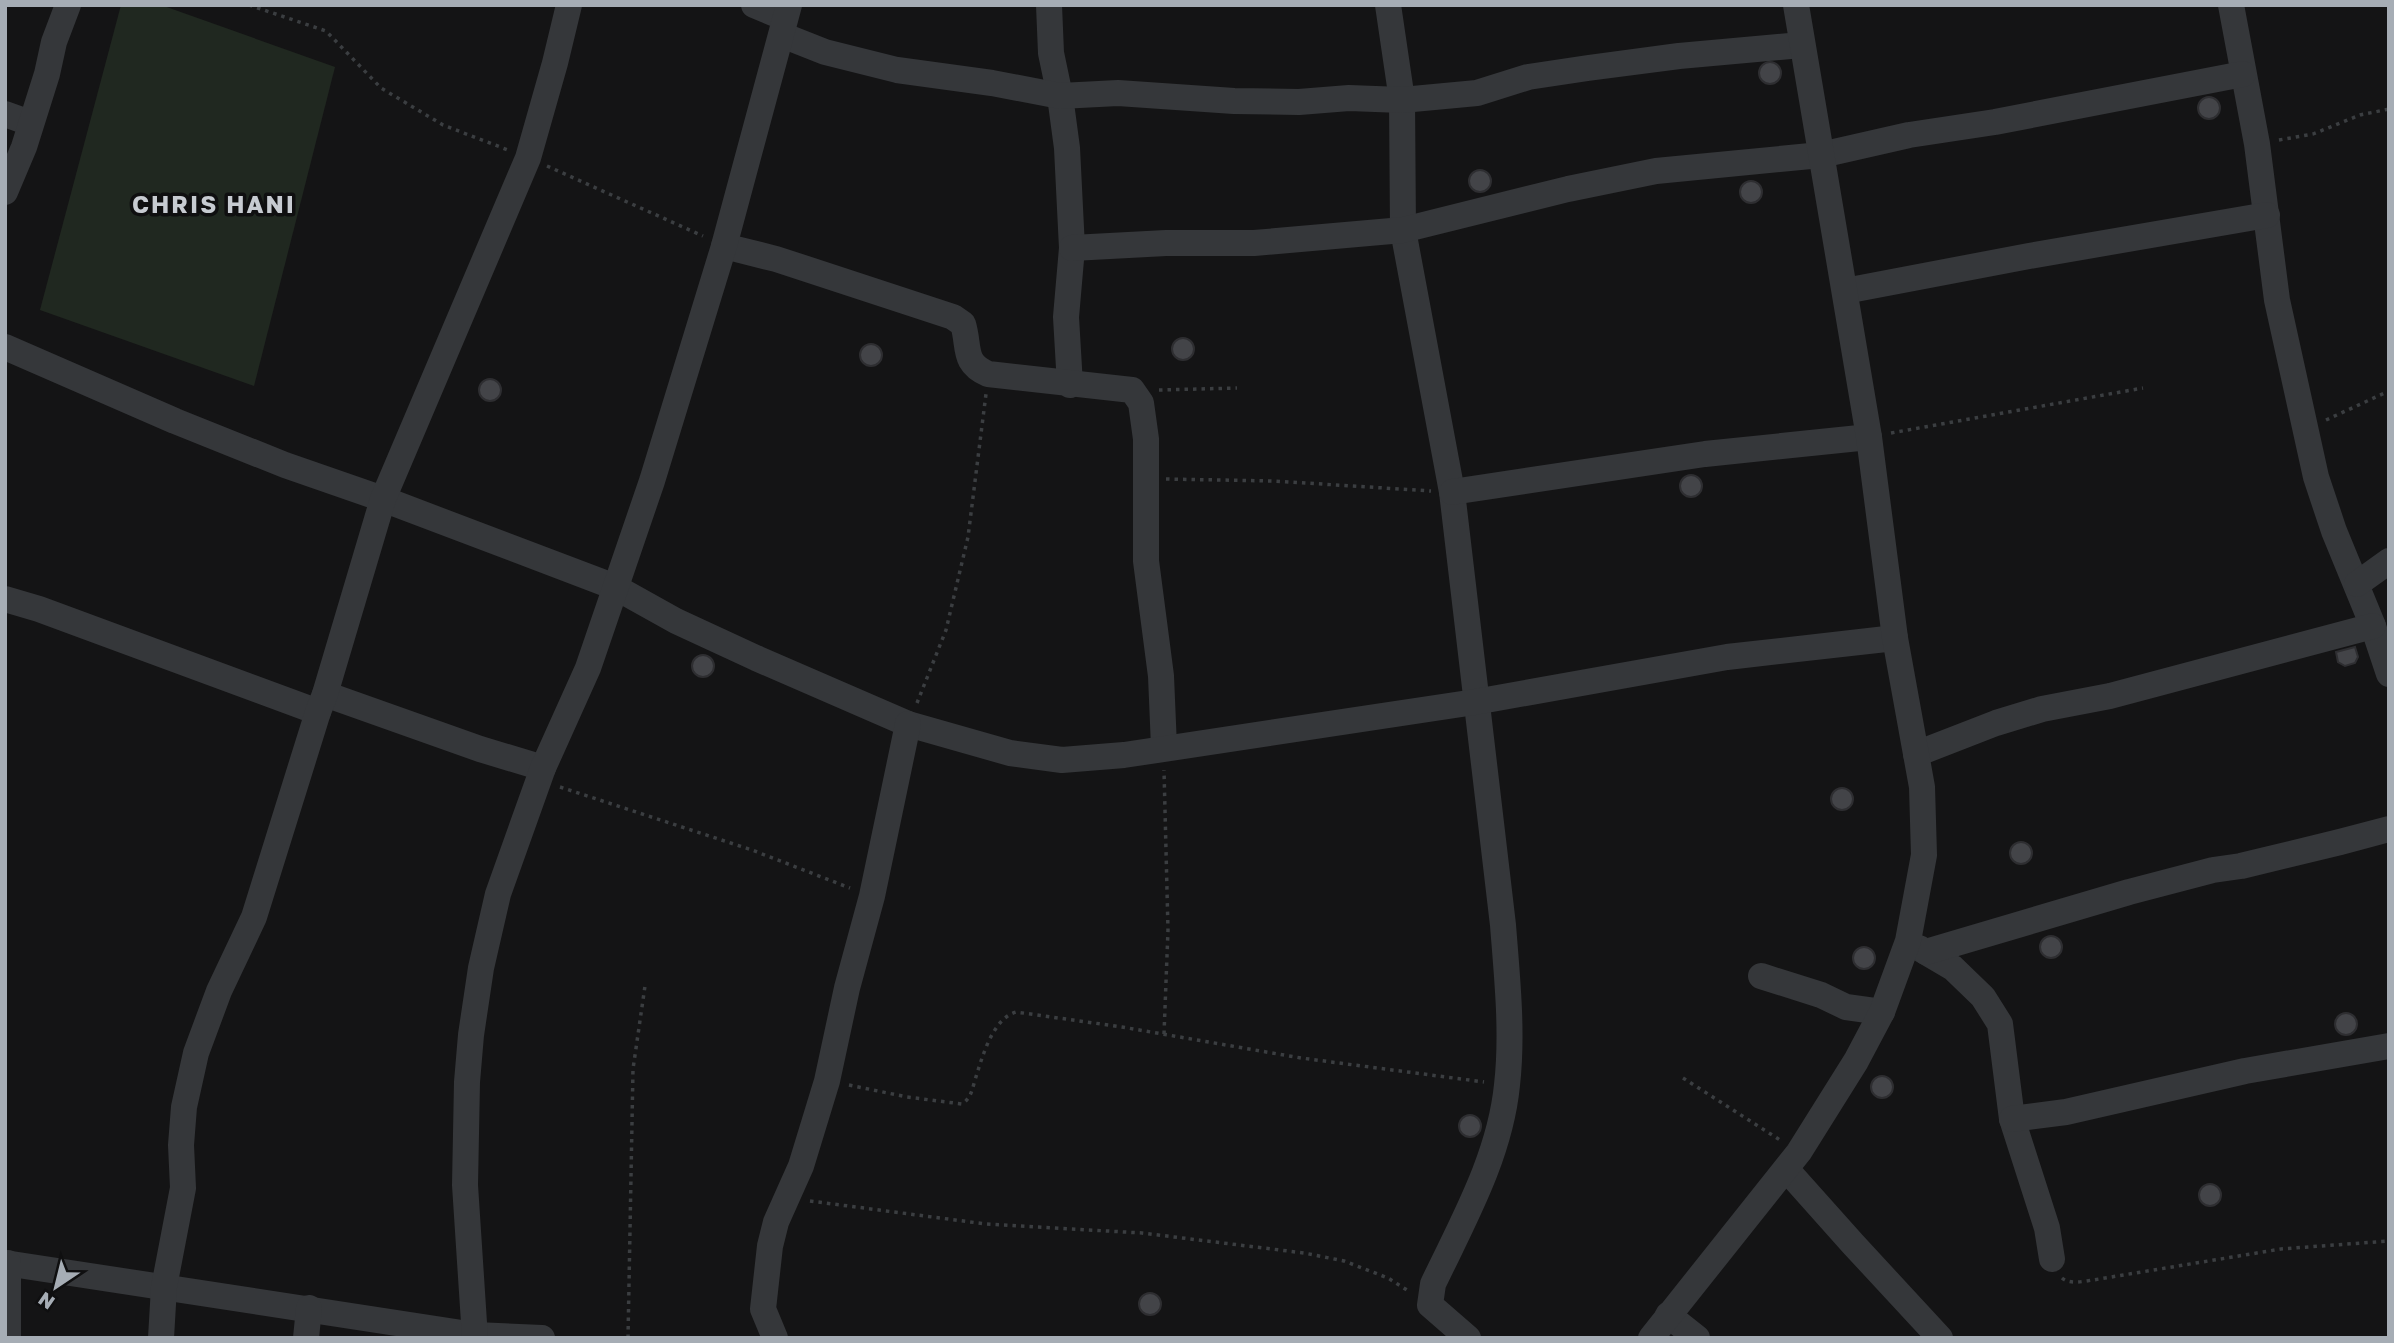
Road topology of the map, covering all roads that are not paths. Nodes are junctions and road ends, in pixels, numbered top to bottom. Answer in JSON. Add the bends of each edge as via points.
{"nodes":[{"id":1,"x":68,"y":5,"type":"edge"},
{"id":2,"x":569,"y":5,"type":"edge"},
{"id":3,"x":754,"y":5,"type":"edge"},
{"id":4,"x":1049,"y":5,"type":"edge"},
{"id":5,"x":1388,"y":5,"type":"edge"},
{"id":6,"x":1796,"y":5,"type":"edge"},
{"id":7,"x":2231,"y":5,"type":"edge"},
{"id":8,"x":785,"y":20,"type":"edge"},
{"id":9,"x":1801,"y":45,"type":"junction"},
{"id":10,"x":2243,"y":74,"type":"junction"},
{"id":11,"x":1060,"y":96,"type":"junction"},
{"id":12,"x":1402,"y":100,"type":"junction"},
{"id":13,"x":17,"y":118,"type":"edge"},
{"id":14,"x":1821,"y":155,"type":"junction"},
{"id":15,"x":5,"y":192,"type":"edge"},
{"id":16,"x":2267,"y":215,"type":"junction"},
{"id":17,"x":1403,"y":230,"type":"junction"},
{"id":18,"x":724,"y":246,"type":"junction"},
{"id":19,"x":1072,"y":248,"type":"junction"},
{"id":20,"x":1845,"y":291,"type":"junction"},
{"id":21,"x":5,"y":347,"type":"edge"},
{"id":22,"x":1070,"y":385,"type":"junction"},
{"id":23,"x":1869,"y":437,"type":"junction"},
{"id":24,"x":1451,"y":492,"type":"junction"},
{"id":25,"x":383,"y":499,"type":"junction"},
{"id":26,"x":2389,"y":561,"type":"edge"},
{"id":27,"x":2357,"y":584,"type":"junction"},
{"id":28,"x":615,"y":587,"type":"junction"},
{"id":29,"x":5,"y":599,"type":"edge"},
{"id":30,"x":2373,"y":626,"type":"junction"},
{"id":31,"x":1895,"y":638,"type":"junction"},
{"id":32,"x":2389,"y":674,"type":"edge"},
{"id":33,"x":1475,"y":702,"type":"junction"},
{"id":34,"x":322,"y":703,"type":"junction"},
{"id":35,"x":908,"y":724,"type":"junction"},
{"id":36,"x":1164,"y":747,"type":"junction"},
{"id":37,"x":1916,"y":754,"type":"junction"},
{"id":38,"x":541,"y":774,"type":"junction"},
{"id":39,"x":2389,"y":829,"type":"edge"},
{"id":40,"x":1917,"y":947,"type":"junction"},
{"id":41,"x":1761,"y":976,"type":"dead end"},
{"id":42,"x":1882,"y":1012,"type":"junction"},
{"id":43,"x":2389,"y":1046,"type":"edge"},
{"id":44,"x":2012,"y":1119,"type":"junction"},
{"id":45,"x":1793,"y":1160,"type":"junction"},
{"id":46,"x":2052,"y":1259,"type":"road end"},
{"id":47,"x":7,"y":1263,"type":"edge"},
{"id":48,"x":164,"y":1287,"type":"junction"},
{"id":49,"x":309,"y":1308,"type":"junction"},
{"id":50,"x":1668,"y":1315,"type":"junction"},
{"id":51,"x":475,"y":1336,"type":"edge"},
{"id":52,"x":8,"y":1338,"type":"edge"},
{"id":53,"x":161,"y":1338,"type":"edge"},
{"id":54,"x":306,"y":1338,"type":"edge"},
{"id":55,"x":542,"y":1338,"type":"edge"},
{"id":56,"x":775,"y":1338,"type":"edge"},
{"id":57,"x":1468,"y":1338,"type":"edge"},
{"id":58,"x":1651,"y":1338,"type":"edge"},
{"id":59,"x":1697,"y":1338,"type":"edge"},
{"id":60,"x":1940,"y":1338,"type":"edge"}],
"edges":[{"from":1,"to":13,"type":"street","via":[[47,74]]},
{"from":2,"to":25,"type":"street","via":[[528,158]]},
{"from":3,"to":8,"type":"street"},
{"from":4,"to":11,"type":"street","via":[[1051,53]]},
{"from":5,"to":12,"type":"street"},
{"from":6,"to":9,"type":"street"},
{"from":7,"to":10,"type":"street"},
{"from":8,"to":11,"type":"street","via":[[825,51],[897,70]]},
{"from":8,"to":18,"type":"street"},
{"from":9,"to":12,"type":"street","via":[[1628,62],[1528,77],[1477,93]]},
{"from":9,"to":14,"type":"street"},
{"from":10,"to":14,"type":"street"},
{"from":10,"to":16,"type":"street"},
{"from":11,"to":12,"type":"street","via":[[1118,93],[1234,102]]},
{"from":11,"to":19,"type":"street"},
{"from":12,"to":17,"type":"street"},
{"from":13,"to":15,"type":"street","via":[[24,147]]},
{"from":14,"to":17,"type":"street","via":[[1656,171]]},
{"from":14,"to":20,"type":"street"},
{"from":16,"to":20,"type":"street"},
{"from":16,"to":27,"type":"street","via":[[2277,300],[2316,477]]},
{"from":17,"to":19,"type":"street","via":[[1254,243]]},
{"from":17,"to":24,"type":"street"},
{"from":18,"to":22,"type":"street","via":[[959,320],[972,365],[988,374]]},
{"from":18,"to":28,"type":"street"},
{"from":19,"to":22,"type":"street","via":[[1066,317]]},
{"from":20,"to":23,"type":"street"},
{"from":21,"to":25,"type":"street","via":[[236,446]]},
{"from":22,"to":36,"type":"street","via":[[1132,390],[1141,403],[1147,478],[1146,561],[1161,676]]},
{"from":23,"to":24,"type":"street","via":[[1691,456]]},
{"from":23,"to":31,"type":"street"},
{"from":24,"to":33,"type":"street"},
{"from":25,"to":28,"type":"street"},
{"from":25,"to":34,"type":"street"},
{"from":26,"to":27,"type":"street"},
{"from":27,"to":30,"type":"street"},
{"from":28,"to":35,"type":"street","via":[[676,621]]},
{"from":28,"to":38,"type":"street","via":[[588,668]]},
{"from":29,"to":34,"type":"street"},
{"from":30,"to":32,"type":"street"},
{"from":30,"to":37,"type":"street","via":[[2110,696],[2042,709]]},
{"from":31,"to":33,"type":"street","via":[[1727,657]]},
{"from":31,"to":37,"type":"street"},
{"from":33,"to":36,"type":"street"},
{"from":33,"to":57,"type":"street","via":[[1503,925],[1507,1084],[1479,1186],[1433,1284],[1430,1305]]},
{"from":34,"to":38,"type":"street","via":[[480,749]]},
{"from":34,"to":48,"type":"street","via":[[254,917],[196,1053],[184,1107],[183,1188]]},
{"from":35,"to":36,"type":"street","via":[[1010,753],[1062,760]]},
{"from":35,"to":56,"type":"street","via":[[827,1080],[770,1246],[763,1309]]},
{"from":37,"to":40,"type":"street","via":[[1924,855]]},
{"from":38,"to":51,"type":"street","via":[[498,894],[471,1035],[465,1185]]},
{"from":39,"to":40,"type":"street"},
{"from":40,"to":42,"type":"street"},
{"from":40,"to":44,"type":"street","via":[[1953,968],[1983,997],[2000,1024]]},
{"from":41,"to":42,"type":"street","via":[[1846,1007]]},
{"from":42,"to":45,"type":"street"},
{"from":43,"to":44,"type":"street"},
{"from":44,"to":46,"type":"street","via":[[2044,1218]]},
{"from":45,"to":50,"type":"street"},
{"from":45,"to":60,"type":"street","via":[[1853,1244]]},
{"from":47,"to":48,"type":"street"},
{"from":47,"to":52,"type":"street"},
{"from":48,"to":49,"type":"street"},
{"from":48,"to":53,"type":"street"},
{"from":49,"to":51,"type":"street"},
{"from":49,"to":54,"type":"street"},
{"from":50,"to":58,"type":"street"},
{"from":50,"to":59,"type":"street"},
{"from":51,"to":55,"type":"street"}]}
